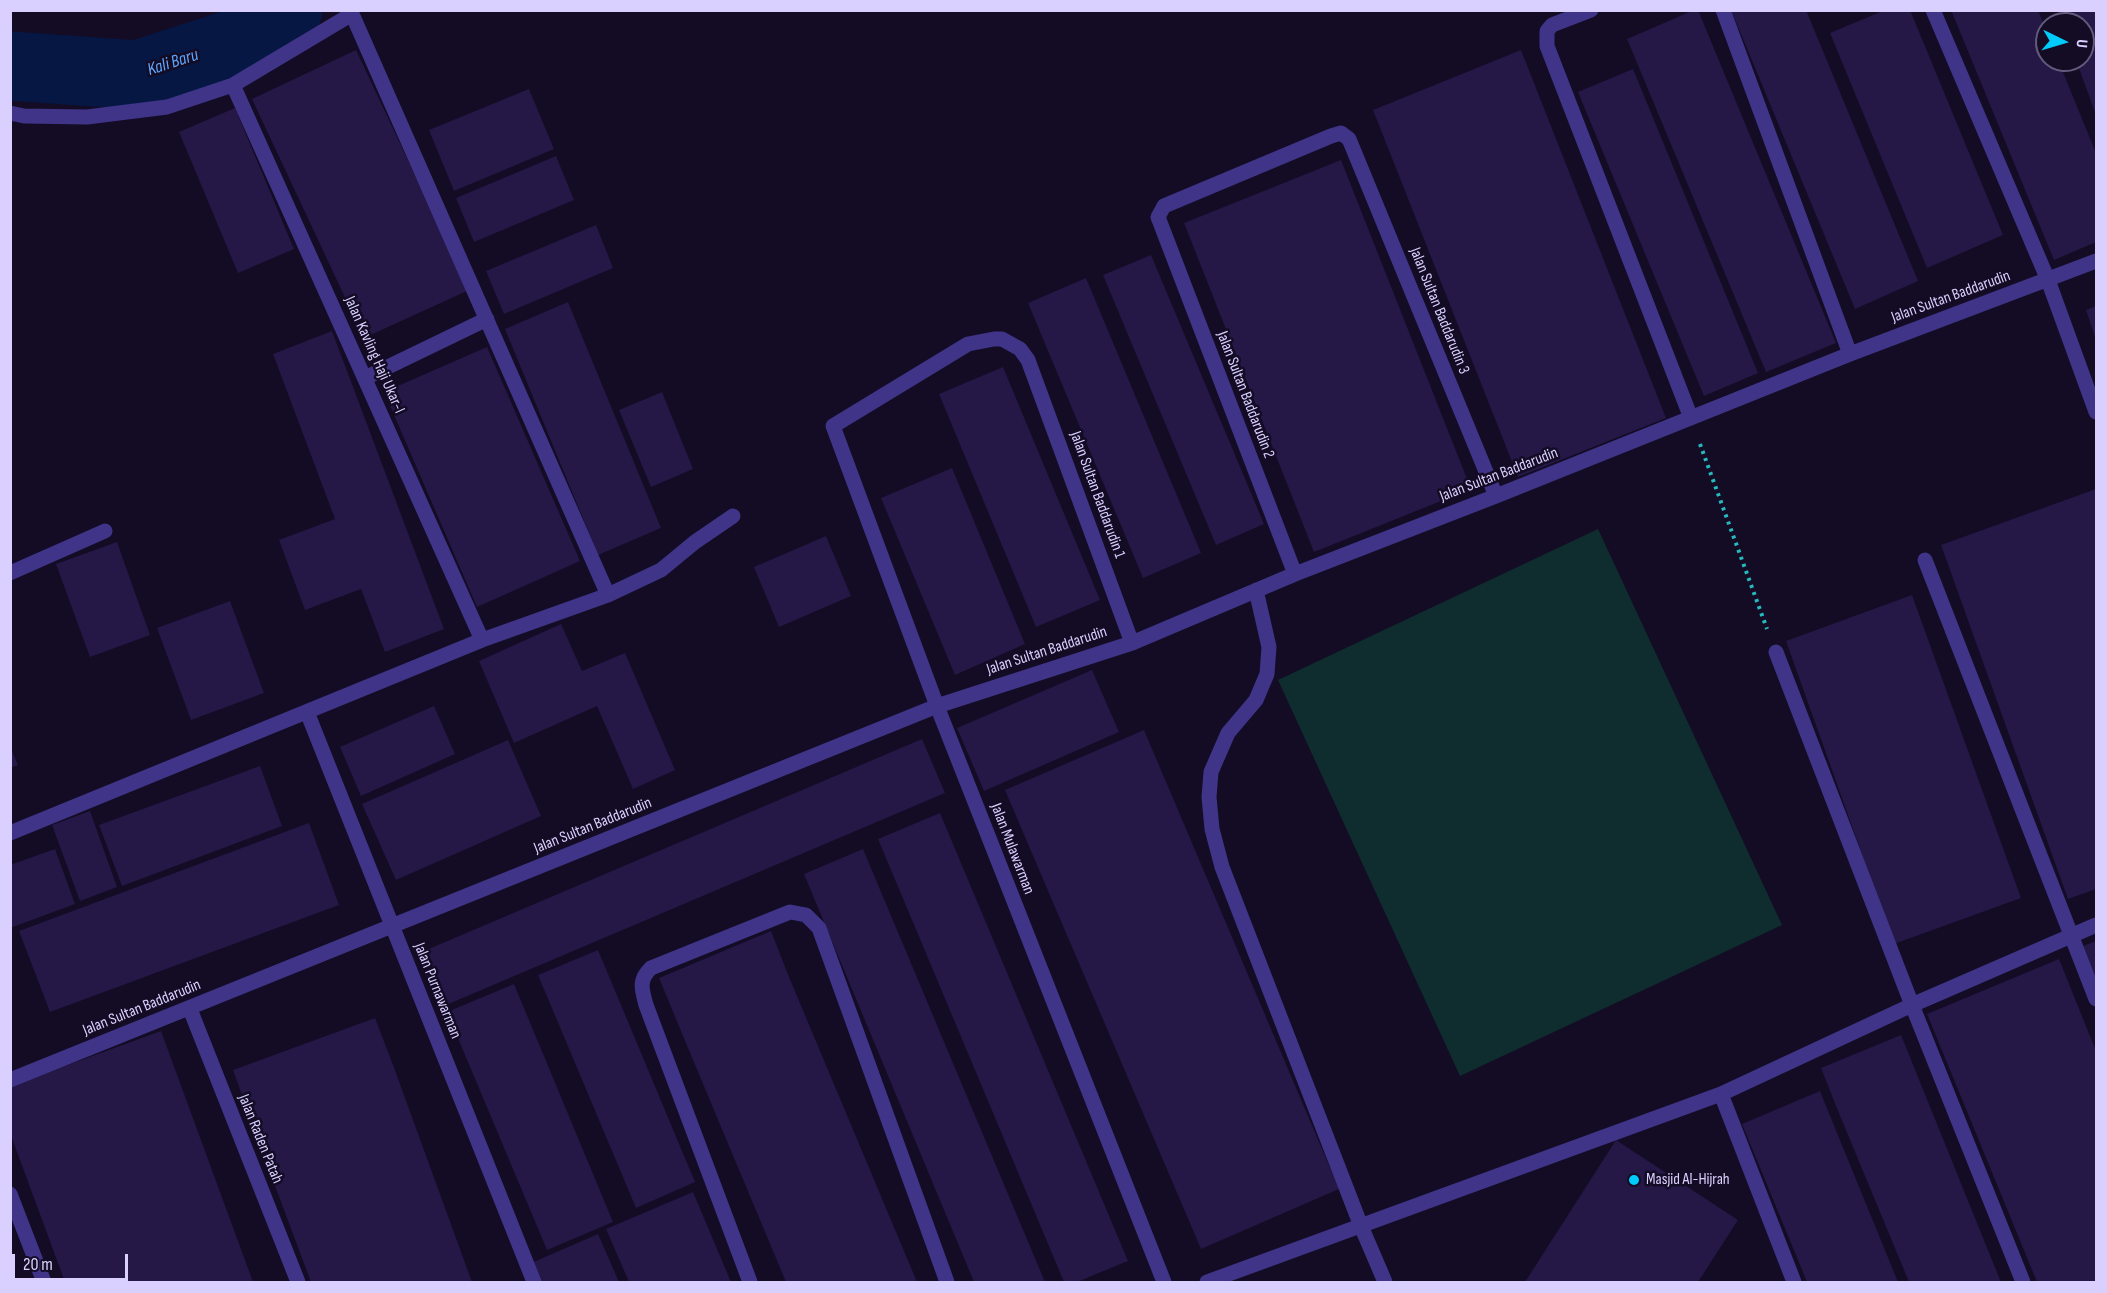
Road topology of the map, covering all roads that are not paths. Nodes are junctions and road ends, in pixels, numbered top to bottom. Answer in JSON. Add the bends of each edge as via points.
{"nodes":[{"id":1,"x":1590,"y":10,"type":"edge"},
{"id":2,"x":1723,"y":10,"type":"edge"},
{"id":3,"x":1933,"y":10,"type":"edge"},
{"id":4,"x":233,"y":85,"type":"junction"},
{"id":5,"x":10,"y":113,"type":"edge"},
{"id":6,"x":1161,"y":229,"type":"joint"},
{"id":7,"x":2097,"y":261,"type":"edge"},
{"id":8,"x":2048,"y":280,"type":"junction"},
{"id":9,"x":487,"y":319,"type":"junction"},
{"id":10,"x":1850,"y":354,"type":"junction"},
{"id":11,"x":365,"y":378,"type":"junction"},
{"id":12,"x":2097,"y":411,"type":"edge"},
{"id":13,"x":1691,"y":418,"type":"junction"},
{"id":14,"x":833,"y":426,"type":"joint"},
{"id":15,"x":1496,"y":496,"type":"junction"},
{"id":16,"x":733,"y":516,"type":"dead end"},
{"id":17,"x":105,"y":531,"type":"dead end"},
{"id":18,"x":1925,"y":560,"type":"dead end"},
{"id":19,"x":10,"y":573,"type":"edge"},
{"id":20,"x":1295,"y":574,"type":"junction"},
{"id":21,"x":1256,"y":590,"type":"junction"},
{"id":22,"x":608,"y":595,"type":"junction"},
{"id":23,"x":482,"y":640,"type":"junction"},
{"id":24,"x":1132,"y":643,"type":"junction"},
{"id":25,"x":1776,"y":652,"type":"road end"},
{"id":26,"x":937,"y":706,"type":"junction"},
{"id":27,"x":307,"y":712,"type":"junction"},
{"id":28,"x":10,"y":833,"type":"edge"},
{"id":29,"x":2097,"y":925,"type":"edge"},
{"id":30,"x":392,"y":927,"type":"junction"},
{"id":31,"x":2070,"y":935,"type":"junction"},
{"id":32,"x":2097,"y":999,"type":"edge"},
{"id":33,"x":1912,"y":1005,"type":"junction"},
{"id":34,"x":189,"y":1009,"type":"junction"},
{"id":35,"x":10,"y":1080,"type":"edge"},
{"id":36,"x":1720,"y":1094,"type":"junction"},
{"id":37,"x":10,"y":1194,"type":"edge"},
{"id":38,"x":1361,"y":1226,"type":"junction"},
{"id":39,"x":44,"y":1282,"type":"edge"},
{"id":40,"x":298,"y":1282,"type":"edge"},
{"id":41,"x":534,"y":1282,"type":"edge"},
{"id":42,"x":750,"y":1282,"type":"edge"},
{"id":43,"x":946,"y":1282,"type":"edge"},
{"id":44,"x":1164,"y":1282,"type":"edge"},
{"id":45,"x":1207,"y":1282,"type":"edge"},
{"id":46,"x":1385,"y":1282,"type":"edge"},
{"id":47,"x":1794,"y":1282,"type":"edge"},
{"id":48,"x":2023,"y":1282,"type":"edge"}],
"edges":[{"from":1,"to":13,"type":"street","via":[[1552,25],[1546,31],[1547,46]]},
{"from":2,"to":10,"type":"street"},
{"from":3,"to":8,"type":"street"},
{"from":4,"to":5,"type":"street","via":[[167,108],[87,117]]},
{"from":4,"to":9,"type":"street","via":[[352,14]]},
{"from":4,"to":11,"type":"street","name":"Jalan Kavling Haji Ukar-I"},
{"from":6,"to":15,"type":"street","name":"Jalan Sultan Baddarudin 3","via":[[1158,217],[1164,206],[1331,136],[1341,133],[1349,139]]},
{"from":6,"to":20,"type":"street","name":"Jalan Sultan Baddarudin 2"},
{"from":7,"to":8,"type":"street","name":"Jalan Sultan Baddarudin"},
{"from":8,"to":10,"type":"street","name":"Jalan Sultan Baddarudin"},
{"from":8,"to":12,"type":"street"},
{"from":9,"to":11,"type":"street"},
{"from":9,"to":22,"type":"street"},
{"from":10,"to":13,"type":"street","name":"Jalan Sultan Baddarudin"},
{"from":11,"to":23,"type":"street","name":"Jalan Kavling Haji Ukar-I"},
{"from":13,"to":15,"type":"street","name":"Jalan Sultan Baddarudin"},
{"from":14,"to":24,"type":"street","name":"Jalan Sultan Baddarudin 1","via":[[968,344],[1002,339],[1020,349],[1028,360]]},
{"from":14,"to":26,"type":"street","name":"Jalan Mulawarman"},
{"from":15,"to":20,"type":"street","name":"Jalan Sultan Baddarudin"},
{"from":16,"to":22,"type":"street","via":[[661,570]]},
{"from":17,"to":19,"type":"street"},
{"from":18,"to":31,"type":"street"},
{"from":20,"to":21,"type":"street","name":"Jalan Sultan Baddarudin"},
{"from":21,"to":24,"type":"street","name":"Jalan Sultan Baddarudin"},
{"from":21,"to":38,"type":"street","via":[[1269,647],[1267,674],[1256,700],[1228,733],[1211,772],[1212,829],[1222,867]]},
{"from":22,"to":23,"type":"street"},
{"from":23,"to":27,"type":"street"},
{"from":24,"to":26,"type":"street","name":"Jalan Sultan Baddarudin"},
{"from":25,"to":33,"type":"street"},
{"from":26,"to":30,"type":"street","name":"Jalan Sultan Baddarudin"},
{"from":26,"to":44,"type":"street","name":"Jalan Mulawarman"},
{"from":27,"to":28,"type":"street"},
{"from":27,"to":30,"type":"street","name":"Jalan Purnawarman"},
{"from":29,"to":31,"type":"street"},
{"from":30,"to":34,"type":"street","name":"Jalan Sultan Baddarudin"},
{"from":30,"to":41,"type":"street","name":"Jalan Purnawarman"},
{"from":31,"to":32,"type":"street"},
{"from":31,"to":33,"type":"street"},
{"from":33,"to":36,"type":"street"},
{"from":33,"to":48,"type":"street"},
{"from":34,"to":35,"type":"street","name":"Jalan Sultan Baddarudin"},
{"from":34,"to":40,"type":"street","name":"Jalan Raden Patah"},
{"from":36,"to":38,"type":"street"},
{"from":36,"to":47,"type":"street"},
{"from":37,"to":39,"type":"street"},
{"from":38,"to":45,"type":"street"},
{"from":38,"to":46,"type":"street"},
{"from":42,"to":43,"type":"street","via":[[641,985],[651,968],[790,912],[806,915],[819,928]]}]}
